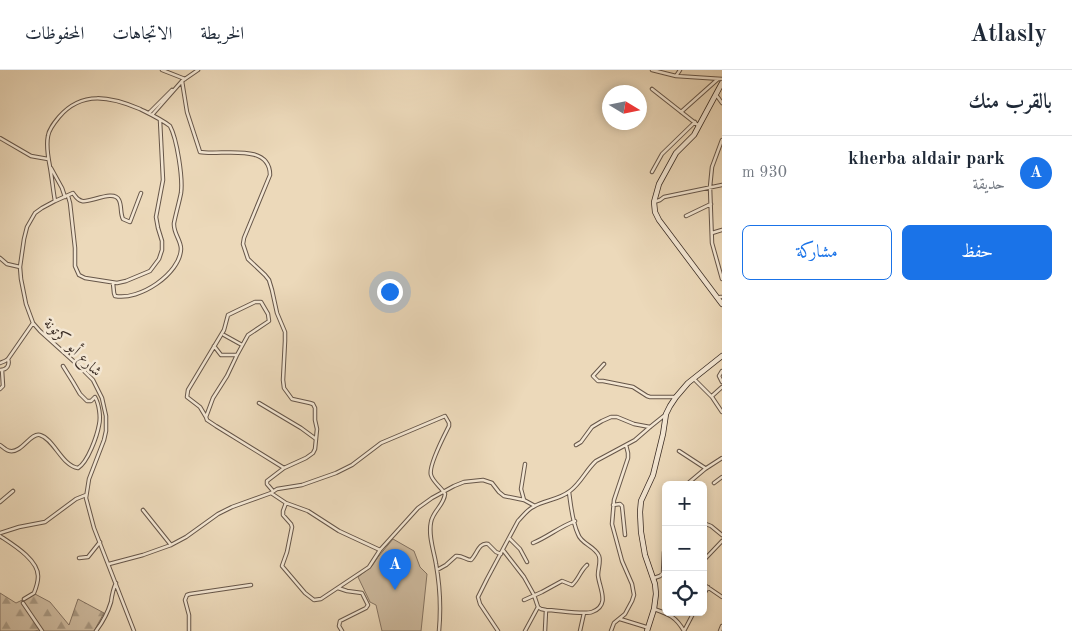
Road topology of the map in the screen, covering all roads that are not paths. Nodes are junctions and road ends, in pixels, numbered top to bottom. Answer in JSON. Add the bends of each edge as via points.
{"nodes":[{"id":1,"x":162,"y":70,"type":"edge"},
{"id":2,"x":198,"y":70,"type":"edge"},
{"id":3,"x":652,"y":70,"type":"edge"},
{"id":4,"x":680,"y":70,"type":"edge"},
{"id":5,"x":676,"y":76,"type":"junction"},
{"id":6,"x":183,"y":80,"type":"junction"},
{"id":7,"x":721,"y":80,"type":"edge"},
{"id":8,"x":722,"y":88,"type":"edge"},
{"id":9,"x":652,"y":89,"type":"dead end"},
{"id":10,"x":718,"y":96,"type":"junction"},
{"id":11,"x":722,"y":103,"type":"edge"},
{"id":12,"x":681,"y":112,"type":"junction"},
{"id":13,"x":150,"y":114,"type":"junction"},
{"id":14,"x":160,"y":120,"type":"junction"},
{"id":15,"x":694,"y":122,"type":"junction"},
{"id":16,"x":699,"y":126,"type":"junction"},
{"id":17,"x":0,"y":138,"type":"edge"},
{"id":18,"x":722,"y":140,"type":"edge"},
{"id":19,"x":721,"y":147,"type":"edge"},
{"id":20,"x":48,"y":159,"type":"junction"},
{"id":21,"x":50,"y":167,"type":"junction"},
{"id":22,"x":652,"y":172,"type":"dead end"},
{"id":23,"x":722,"y":185,"type":"edge"},
{"id":24,"x":710,"y":187,"type":"junction"},
{"id":25,"x":140,"y":193,"type":"dead end"},
{"id":26,"x":66,"y":196,"type":"junction"},
{"id":27,"x":656,"y":199,"type":"junction"},
{"id":28,"x":55,"y":201,"type":"junction"},
{"id":29,"x":711,"y":204,"type":"junction"},
{"id":30,"x":686,"y":216,"type":"dead end"},
{"id":31,"x":722,"y":230,"type":"edge"},
{"id":32,"x":712,"y":233,"type":"junction"},
{"id":33,"x":0,"y":258,"type":"edge"},
{"id":34,"x":20,"y":267,"type":"junction"},
{"id":35,"x":721,"y":271,"type":"edge"},
{"id":36,"x":722,"y":279,"type":"edge"},
{"id":37,"x":113,"y":283,"type":"junction"},
{"id":38,"x":721,"y":298,"type":"edge"},
{"id":39,"x":722,"y":304,"type":"edge"},
{"id":40,"x":33,"y":323,"type":"junction"},
{"id":41,"x":224,"y":335,"type":"dead end"},
{"id":42,"x":242,"y":345,"type":"junction"},
{"id":43,"x":214,"y":346,"type":"junction"},
{"id":44,"x":237,"y":355,"type":"junction"},
{"id":45,"x":722,"y":356,"type":"edge"},
{"id":46,"x":8,"y":359,"type":"junction"},
{"id":47,"x":0,"y":363,"type":"edge"},
{"id":48,"x":604,"y":364,"type":"dead end"},
{"id":49,"x":63,"y":366,"type":"dead end"},
{"id":50,"x":1,"y":370,"type":"edge"},
{"id":51,"x":722,"y":371,"type":"edge"},
{"id":52,"x":694,"y":378,"type":"junction"},
{"id":53,"x":722,"y":382,"type":"edge"},
{"id":54,"x":722,"y":387,"type":"edge"},
{"id":55,"x":0,"y":389,"type":"edge"},
{"id":56,"x":712,"y":396,"type":"junction"},
{"id":57,"x":676,"y":398,"type":"junction"},
{"id":58,"x":258,"y":403,"type":"dead end"},
{"id":59,"x":722,"y":412,"type":"edge"},
{"id":60,"x":666,"y":414,"type":"junction"},
{"id":61,"x":206,"y":417,"type":"junction"},
{"id":62,"x":650,"y":426,"type":"junction"},
{"id":63,"x":316,"y":439,"type":"junction"},
{"id":64,"x":576,"y":445,"type":"dead end"},
{"id":65,"x":626,"y":445,"type":"junction"},
{"id":66,"x":0,"y":446,"type":"edge"},
{"id":67,"x":679,"y":451,"type":"dead end"},
{"id":68,"x":722,"y":458,"type":"edge"},
{"id":69,"x":525,"y":464,"type":"dead end"},
{"id":70,"x":284,"y":468,"type":"junction"},
{"id":71,"x":705,"y":469,"type":"junction"},
{"id":72,"x":722,"y":477,"type":"edge"},
{"id":73,"x":691,"y":481,"type":"edge"},
{"id":74,"x":714,"y":483,"type":"dead end"},
{"id":75,"x":13,"y":491,"type":"dead end"},
{"id":76,"x":272,"y":492,"type":"junction"},
{"id":77,"x":444,"y":492,"type":"junction"},
{"id":78,"x":569,"y":492,"type":"junction"},
{"id":79,"x":86,"y":495,"type":"junction"},
{"id":80,"x":524,"y":500,"type":"junction"},
{"id":81,"x":0,"y":502,"type":"edge"},
{"id":82,"x":286,"y":503,"type":"junction"},
{"id":83,"x":613,"y":505,"type":"junction"},
{"id":84,"x":535,"y":506,"type":"junction"},
{"id":85,"x":143,"y":510,"type":"dead end"},
{"id":86,"x":574,"y":521,"type":"junction"},
{"id":87,"x":707,"y":524,"type":"edge"},
{"id":88,"x":0,"y":535,"type":"edge"},
{"id":89,"x":625,"y":535,"type":"dead end"},
{"id":90,"x":722,"y":535,"type":"edge"},
{"id":91,"x":509,"y":538,"type":"junction"},
{"id":92,"x":722,"y":541,"type":"edge"},
{"id":93,"x":100,"y":542,"type":"junction"},
{"id":94,"x":533,"y":543,"type":"dead end"},
{"id":95,"x":171,"y":544,"type":"junction"},
{"id":96,"x":380,"y":550,"type":"junction"},
{"id":97,"x":503,"y":550,"type":"junction"},
{"id":98,"x":501,"y":554,"type":"junction"},
{"id":99,"x":707,"y":557,"type":"edge"},
{"id":100,"x":79,"y":558,"type":"dead end"},
{"id":101,"x":527,"y":562,"type":"dead end"},
{"id":102,"x":109,"y":564,"type":"junction"},
{"id":103,"x":587,"y":566,"type":"dead end"},
{"id":104,"x":437,"y":570,"type":"junction"},
{"id":105,"x":662,"y":571,"type":"edge"},
{"id":106,"x":653,"y":580,"type":"junction"},
{"id":107,"x":116,"y":583,"type":"junction"},
{"id":108,"x":251,"y":585,"type":"dead end"},
{"id":109,"x":708,"y":587,"type":"edge"},
{"id":110,"x":338,"y":588,"type":"junction"},
{"id":111,"x":534,"y":595,"type":"junction"},
{"id":112,"x":722,"y":597,"type":"edge"},
{"id":113,"x":24,"y":599,"type":"dead end"},
{"id":114,"x":524,"y":600,"type":"dead end"},
{"id":115,"x":23,"y":603,"type":"dead end"},
{"id":116,"x":538,"y":607,"type":"junction"},
{"id":117,"x":654,"y":609,"type":"junction"},
{"id":118,"x":546,"y":610,"type":"junction"},
{"id":119,"x":584,"y":613,"type":"junction"},
{"id":120,"x":692,"y":616,"type":"edge"},
{"id":121,"x":620,"y":619,"type":"junction"},
{"id":122,"x":722,"y":626,"type":"edge"},
{"id":123,"x":646,"y":630,"type":"edge"},
{"id":124,"x":42,"y":631,"type":"edge"},
{"id":125,"x":96,"y":631,"type":"edge"},
{"id":126,"x":134,"y":631,"type":"edge"},
{"id":127,"x":189,"y":631,"type":"edge"},
{"id":128,"x":342,"y":631,"type":"edge"},
{"id":129,"x":439,"y":631,"type":"edge"},
{"id":130,"x":498,"y":631,"type":"edge"},
{"id":131,"x":525,"y":631,"type":"edge"},
{"id":132,"x":545,"y":631,"type":"edge"},
{"id":133,"x":580,"y":631,"type":"edge"},
{"id":134,"x":611,"y":631,"type":"edge"},
{"id":135,"x":684,"y":631,"type":"edge"},
{"id":136,"x":720,"y":631,"type":"edge"}],
"edges":[{"from":1,"to":6,"type":"street"},
{"from":2,"to":6,"type":"street"},
{"from":3,"to":5,"type":"street"},
{"from":4,"to":5,"type":"street"},
{"from":5,"to":7,"type":"street"},
{"from":6,"to":13,"type":"street"},
{"from":6,"to":63,"type":"street","via":[[187,112],[200,152],[253,155],[263,158],[269,168],[270,175],[243,244],[248,259],[268,280],[285,332],[284,388],[292,399],[310,402],[314,406]]},
{"from":7,"to":12,"type":"street"},
{"from":7,"to":16,"type":"main road"},
{"from":8,"to":10,"type":"main road"},
{"from":9,"to":12,"type":"street"},
{"from":10,"to":11,"type":"street"},
{"from":10,"to":27,"type":"main road","via":[[699,131],[671,164]]},
{"from":12,"to":15,"type":"street"},
{"from":13,"to":14,"type":"street"},
{"from":13,"to":20,"type":"street","via":[[109,99],[76,103],[51,128],[47,138]]},
{"from":14,"to":37,"type":"street","via":[[163,180],[156,218],[162,241],[161,255],[150,271]]},
{"from":14,"to":37,"type":"street","via":[[172,130],[181,174],[181,193],[174,226],[180,255],[155,286],[138,293],[115,296]]},
{"from":15,"to":16,"type":"street"},
{"from":15,"to":22,"type":"street","via":[[662,154]]},
{"from":16,"to":27,"type":"main road","via":[[670,163],[659,184]]},
{"from":17,"to":20,"type":"street","via":[[31,156]]},
{"from":18,"to":19,"type":"street"},
{"from":19,"to":24,"type":"street","via":[[712,168]]},
{"from":20,"to":21,"type":"street"},
{"from":21,"to":26,"type":"street"},
{"from":21,"to":28,"type":"street"},
{"from":23,"to":24,"type":"street"},
{"from":24,"to":27,"type":"street"},
{"from":24,"to":29,"type":"street"},
{"from":25,"to":26,"type":"street","via":[[130,222],[121,217],[116,197],[83,201],[73,193]]},
{"from":26,"to":28,"type":"street","name":"شارع أبو كرتونة"},
{"from":26,"to":37,"type":"street","via":[[70,202],[78,273],[85,278]]},
{"from":27,"to":38,"type":"main road","via":[[664,222]]},
{"from":27,"to":39,"type":"main road","via":[[659,220]]},
{"from":28,"to":34,"type":"street","name":"شارع أبو كرتونة","via":[[35,213],[29,223]]},
{"from":29,"to":30,"type":"street"},
{"from":29,"to":32,"type":"street"},
{"from":31,"to":32,"type":"street"},
{"from":32,"to":35,"type":"street"},
{"from":33,"to":34,"type":"street","via":[[7,264]]},
{"from":34,"to":40,"type":"street","name":"شارع أبو كرتونة","via":[[22,287]]},
{"from":35,"to":36,"type":"street"},
{"from":40,"to":46,"type":"street"},
{"from":40,"to":79,"type":"street","name":"شارع أبو كرتونة","via":[[93,380],[102,398],[106,431]]},
{"from":41,"to":42,"type":"street"},
{"from":42,"to":43,"type":"street","via":[[251,333],[269,321],[261,302],[228,315],[224,330]]},
{"from":42,"to":44,"type":"street"},
{"from":43,"to":44,"type":"street","via":[[221,355]]},
{"from":43,"to":61,"type":"street","via":[[186,396],[200,407]]},
{"from":44,"to":61,"type":"street"},
{"from":45,"to":52,"type":"main road"},
{"from":46,"to":47,"type":"street"},
{"from":46,"to":50,"type":"street","via":[[9,364]]},
{"from":48,"to":57,"type":"street","via":[[593,376],[597,380],[633,387],[654,398]]},
{"from":49,"to":66,"type":"street","via":[[81,396],[88,402],[95,397],[98,407],[100,424],[82,466],[73,467],[39,434],[14,451]]},
{"from":50,"to":55,"type":"street","via":[[3,386]]},
{"from":51,"to":53,"type":"street","via":[[719,376]]},
{"from":52,"to":56,"type":"street"},
{"from":52,"to":57,"type":"main road"},
{"from":54,"to":56,"type":"street"},
{"from":56,"to":59,"type":"street"},
{"from":57,"to":60,"type":"main road"},
{"from":58,"to":63,"type":"street"},
{"from":60,"to":62,"type":"street"},
{"from":60,"to":106,"type":"main road","via":[[654,475],[640,508],[643,544]]},
{"from":61,"to":70,"type":"street"},
{"from":62,"to":64,"type":"street","via":[[611,417],[592,427]]},
{"from":62,"to":65,"type":"street"},
{"from":63,"to":70,"type":"street","via":[[309,456]]},
{"from":65,"to":78,"type":"street","via":[[592,465]]},
{"from":65,"to":83,"type":"street","via":[[628,458]]},
{"from":67,"to":71,"type":"street"},
{"from":68,"to":71,"type":"street"},
{"from":69,"to":80,"type":"street","via":[[521,489]]},
{"from":70,"to":76,"type":"street","via":[[266,481]]},
{"from":71,"to":73,"type":"street"},
{"from":72,"to":74,"type":"street"},
{"from":75,"to":81,"type":"street"},
{"from":76,"to":77,"type":"street","via":[[336,473],[381,443],[444,416],[449,425],[431,468],[433,479]]},
{"from":76,"to":82,"type":"street"},
{"from":76,"to":95,"type":"street","via":[[227,509]]},
{"from":77,"to":80,"type":"street","via":[[464,482],[483,480],[492,483],[504,496]]},
{"from":77,"to":96,"type":"street","via":[[418,508]]},
{"from":77,"to":104,"type":"street","via":[[444,499],[430,524]]},
{"from":78,"to":84,"type":"street"},
{"from":78,"to":86,"type":"street"},
{"from":79,"to":88,"type":"street","via":[[45,522]]},
{"from":79,"to":93,"type":"street","name":"شارع أبو كرتونة"},
{"from":80,"to":84,"type":"street"},
{"from":82,"to":96,"type":"street","via":[[308,511],[342,533]]},
{"from":82,"to":110,"type":"street","via":[[282,515],[292,526],[282,566],[314,600]]},
{"from":83,"to":89,"type":"street","via":[[622,506]]},
{"from":83,"to":121,"type":"street","via":[[614,534],[634,591],[630,606]]},
{"from":84,"to":91,"type":"street","via":[[518,521]]},
{"from":85,"to":95,"type":"street"},
{"from":86,"to":94,"type":"street"},
{"from":86,"to":119,"type":"street","via":[[579,537],[599,556],[601,604],[597,609]]},
{"from":87,"to":90,"type":"street"},
{"from":88,"to":113,"type":"street","via":[[28,556],[38,574],[34,593]]},
{"from":91,"to":97,"type":"street"},
{"from":91,"to":101,"type":"street"},
{"from":92,"to":99,"type":"street"},
{"from":93,"to":100,"type":"street","via":[[88,557]]},
{"from":93,"to":102,"type":"street","name":"شارع أبو كرتونة"},
{"from":95,"to":102,"type":"street"},
{"from":96,"to":110,"type":"street","via":[[369,567]]},
{"from":97,"to":98,"type":"street"},
{"from":97,"to":111,"type":"street"},
{"from":98,"to":104,"type":"street","via":[[483,544],[471,560],[456,556]]},
{"from":98,"to":130,"type":"street","via":[[478,600]]},
{"from":102,"to":107,"type":"street","name":"شارع أبو كرتونة"},
{"from":103,"to":111,"type":"street","via":[[572,584],[562,581]]},
{"from":104,"to":129,"type":"street"},
{"from":105,"to":106,"type":"street"},
{"from":106,"to":117,"type":"main road","via":[[656,594]]},
{"from":106,"to":123,"type":"main road","via":[[654,602]]},
{"from":107,"to":125,"type":"street","via":[[110,605]]},
{"from":107,"to":126,"type":"street","name":"شارع أبو كرتونة"},
{"from":108,"to":127,"type":"street","via":[[188,595],[185,600]]},
{"from":109,"to":112,"type":"street"},
{"from":110,"to":128,"type":"street","via":[[362,593],[368,605],[340,622]]},
{"from":111,"to":114,"type":"street"},
{"from":111,"to":116,"type":"street"},
{"from":115,"to":124,"type":"street"},
{"from":116,"to":118,"type":"street"},
{"from":116,"to":131,"type":"street"},
{"from":117,"to":123,"type":"main road"},
{"from":117,"to":135,"type":"street","via":[[671,616]]},
{"from":118,"to":119,"type":"street"},
{"from":118,"to":132,"type":"street"},
{"from":119,"to":133,"type":"street"},
{"from":120,"to":135,"type":"street"},
{"from":121,"to":123,"type":"street"},
{"from":121,"to":134,"type":"street","via":[[612,625]]},
{"from":122,"to":136,"type":"street"}]}
